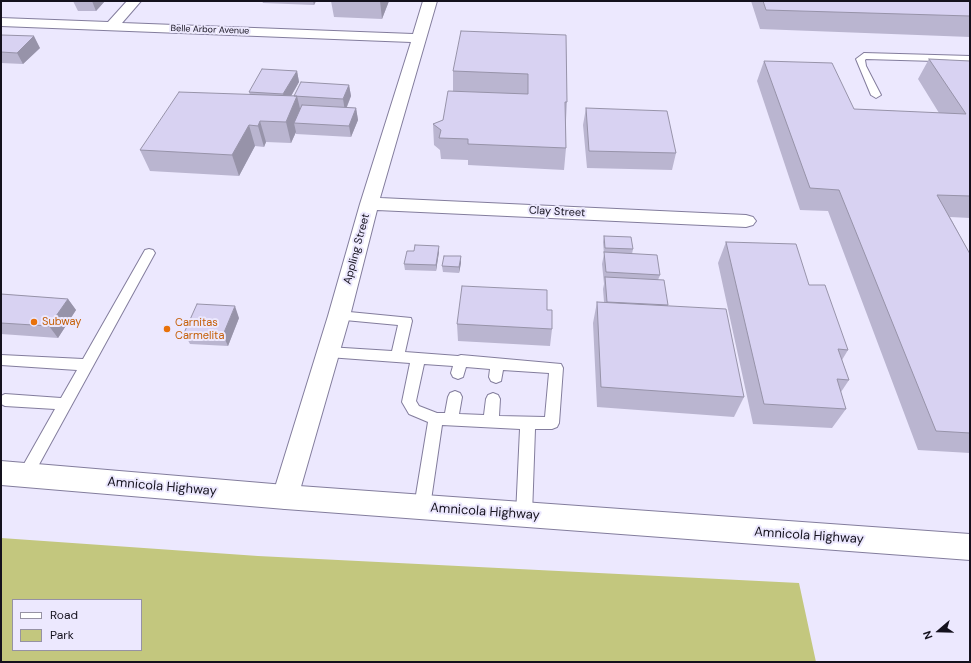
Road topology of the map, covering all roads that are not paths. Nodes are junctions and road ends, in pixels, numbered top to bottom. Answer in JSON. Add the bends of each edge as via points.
{"nodes":[{"id":1,"x":134,"y":1,"type":"edge"},
{"id":2,"x":430,"y":1,"type":"edge"},
{"id":3,"x":1,"y":22,"type":"edge"},
{"id":4,"x":111,"y":27,"type":"junction"},
{"id":5,"x":418,"y":38,"type":"junction"},
{"id":6,"x":970,"y":59,"type":"edge"},
{"id":7,"x":876,"y":95,"type":"dead end"},
{"id":8,"x":368,"y":204,"type":"junction"},
{"id":9,"x":746,"y":221,"type":"dead end"},
{"id":10,"x":149,"y":253,"type":"dead end"},
{"id":11,"x":339,"y":316,"type":"junction"},
{"id":12,"x":328,"y":352,"type":"junction"},
{"id":13,"x":397,"y":357,"type":"junction"},
{"id":14,"x":418,"y":358,"type":"junction"},
{"id":15,"x":1,"y":360,"type":"edge"},
{"id":16,"x":497,"y":363,"type":"junction"},
{"id":17,"x":88,"y":365,"type":"junction"},
{"id":18,"x":496,"y":378,"type":"dead end"},
{"id":19,"x":455,"y":397,"type":"dead end"},
{"id":20,"x":493,"y":399,"type":"dead end"},
{"id":21,"x":2,"y":402,"type":"edge"},
{"id":22,"x":65,"y":404,"type":"junction"},
{"id":23,"x":444,"y":420,"type":"junction"},
{"id":24,"x":491,"y":422,"type":"junction"},
{"id":25,"x":528,"y":423,"type":"junction"},
{"id":26,"x":13,"y":475,"type":"edge"},
{"id":27,"x":285,"y":497,"type":"junction"},
{"id":28,"x":422,"y":507,"type":"junction"},
{"id":29,"x":524,"y":515,"type":"junction"},
{"id":30,"x":970,"y":548,"type":"edge"}],
"edges":[{"from":1,"to":4,"type":"street"},
{"from":2,"to":5,"type":"street","name":"Appling Street"},
{"from":3,"to":4,"type":"street","name":"Belle Arbor Avenue"},
{"from":4,"to":5,"type":"street","name":"Belle Arbor Avenue"},
{"from":5,"to":8,"type":"street","name":"Appling Street"},
{"from":6,"to":7,"type":"lane","via":[[864,56],[860,59],[862,66]]},
{"from":8,"to":9,"type":"street","name":"Clay Street"},
{"from":8,"to":11,"type":"street","name":"Appling Street"},
{"from":10,"to":17,"type":"lane"},
{"from":11,"to":12,"type":"street","name":"Appling Street"},
{"from":11,"to":13,"type":"lane","via":[[406,321]]},
{"from":12,"to":13,"type":"lane"},
{"from":12,"to":27,"type":"street","name":"Appling Street"},
{"from":13,"to":14,"type":"lane"},
{"from":14,"to":16,"type":"lane","via":[[460,367]]},
{"from":14,"to":23,"type":"lane","via":[[410,402],[414,410]]},
{"from":15,"to":17,"type":"lane"},
{"from":16,"to":18,"type":"lane"},
{"from":16,"to":25,"type":"lane","via":[[556,368],[552,423]]},
{"from":17,"to":22,"type":"lane"},
{"from":19,"to":23,"type":"lane"},
{"from":20,"to":24,"type":"lane"},
{"from":21,"to":22,"type":"lane"},
{"from":22,"to":26,"type":"lane"},
{"from":23,"to":24,"type":"lane"},
{"from":23,"to":28,"type":"lane"},
{"from":24,"to":25,"type":"lane"},
{"from":25,"to":29,"type":"lane"},
{"from":26,"to":27,"type":"street","name":"Amnicola Highway"},
{"from":27,"to":28,"type":"street","name":"Amnicola Highway"},
{"from":28,"to":29,"type":"street","name":"Amnicola Highway"},
{"from":29,"to":30,"type":"street","name":"Amnicola Highway"}]}
